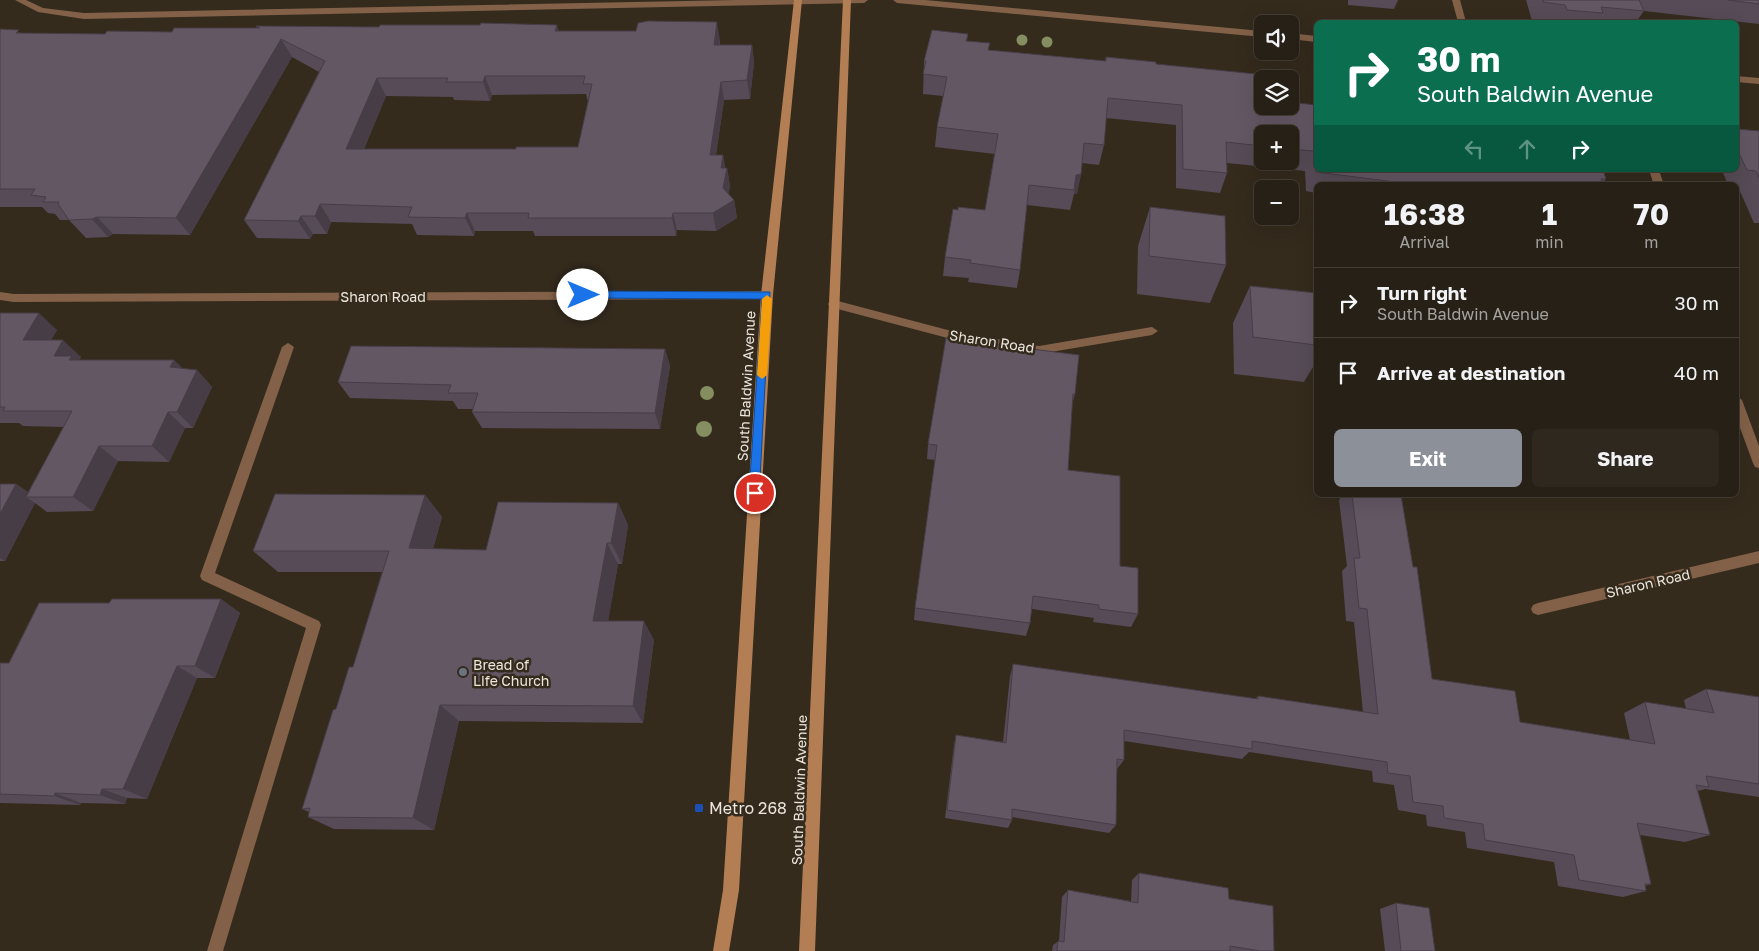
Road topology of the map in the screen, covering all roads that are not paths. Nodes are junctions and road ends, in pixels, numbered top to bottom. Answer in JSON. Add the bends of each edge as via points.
{"nodes":[{"id":1,"x":19,"y":0,"type":"edge"},
{"id":2,"x":847,"y":0,"type":"edge"},
{"id":3,"x":864,"y":0,"type":"edge"},
{"id":4,"x":897,"y":0,"type":"edge"},
{"id":5,"x":1456,"y":0,"type":"edge"},
{"id":6,"x":798,"y":1,"type":"edge"},
{"id":7,"x":1461,"y":20,"type":"edge"},
{"id":8,"x":1254,"y":33,"type":"edge"},
{"id":9,"x":1299,"y":37,"type":"edge"},
{"id":10,"x":1314,"y":39,"type":"edge"},
{"id":11,"x":1739,"y":79,"type":"edge"},
{"id":12,"x":1759,"y":81,"type":"edge"},
{"id":13,"x":767,"y":295,"type":"junction"},
{"id":14,"x":0,"y":296,"type":"edge"},
{"id":15,"x":834,"y":304,"type":"junction"},
{"id":16,"x":1152,"y":332,"type":"dead end"},
{"id":17,"x":288,"y":347,"type":"dead end"},
{"id":18,"x":1739,"y":408,"type":"edge"},
{"id":19,"x":1759,"y":463,"type":"edge"},
{"id":20,"x":1759,"y":557,"type":"edge"},
{"id":21,"x":1538,"y":609,"type":"dead end"},
{"id":22,"x":215,"y":951,"type":"edge"},
{"id":23,"x":721,"y":951,"type":"edge"},
{"id":24,"x":807,"y":951,"type":"edge"}],
"edges":[{"from":1,"to":6,"type":"street","via":[[41,10],[84,16]]},
{"from":2,"to":3,"type":"street"},
{"from":2,"to":6,"type":"street"},
{"from":2,"to":15,"type":"main road","name":"South Baldwin Avenue"},
{"from":4,"to":8,"type":"street"},
{"from":5,"to":7,"type":"street"},
{"from":6,"to":13,"type":"main road","name":"South Baldwin Avenue"},
{"from":9,"to":10,"type":"street"},
{"from":11,"to":12,"type":"street"},
{"from":13,"to":14,"type":"street","name":"Sharon Road"},
{"from":13,"to":23,"type":"main road","name":"South Baldwin Avenue","via":[[731,890]]},
{"from":15,"to":16,"type":"street","name":"Sharon Road","via":[[959,337],[1038,350]]},
{"from":15,"to":24,"type":"main road","name":"South Baldwin Avenue"},
{"from":17,"to":22,"type":"street","via":[[207,576],[314,624]]},
{"from":18,"to":19,"type":"street"},
{"from":20,"to":21,"type":"street","name":"Sharon Road"}]}
